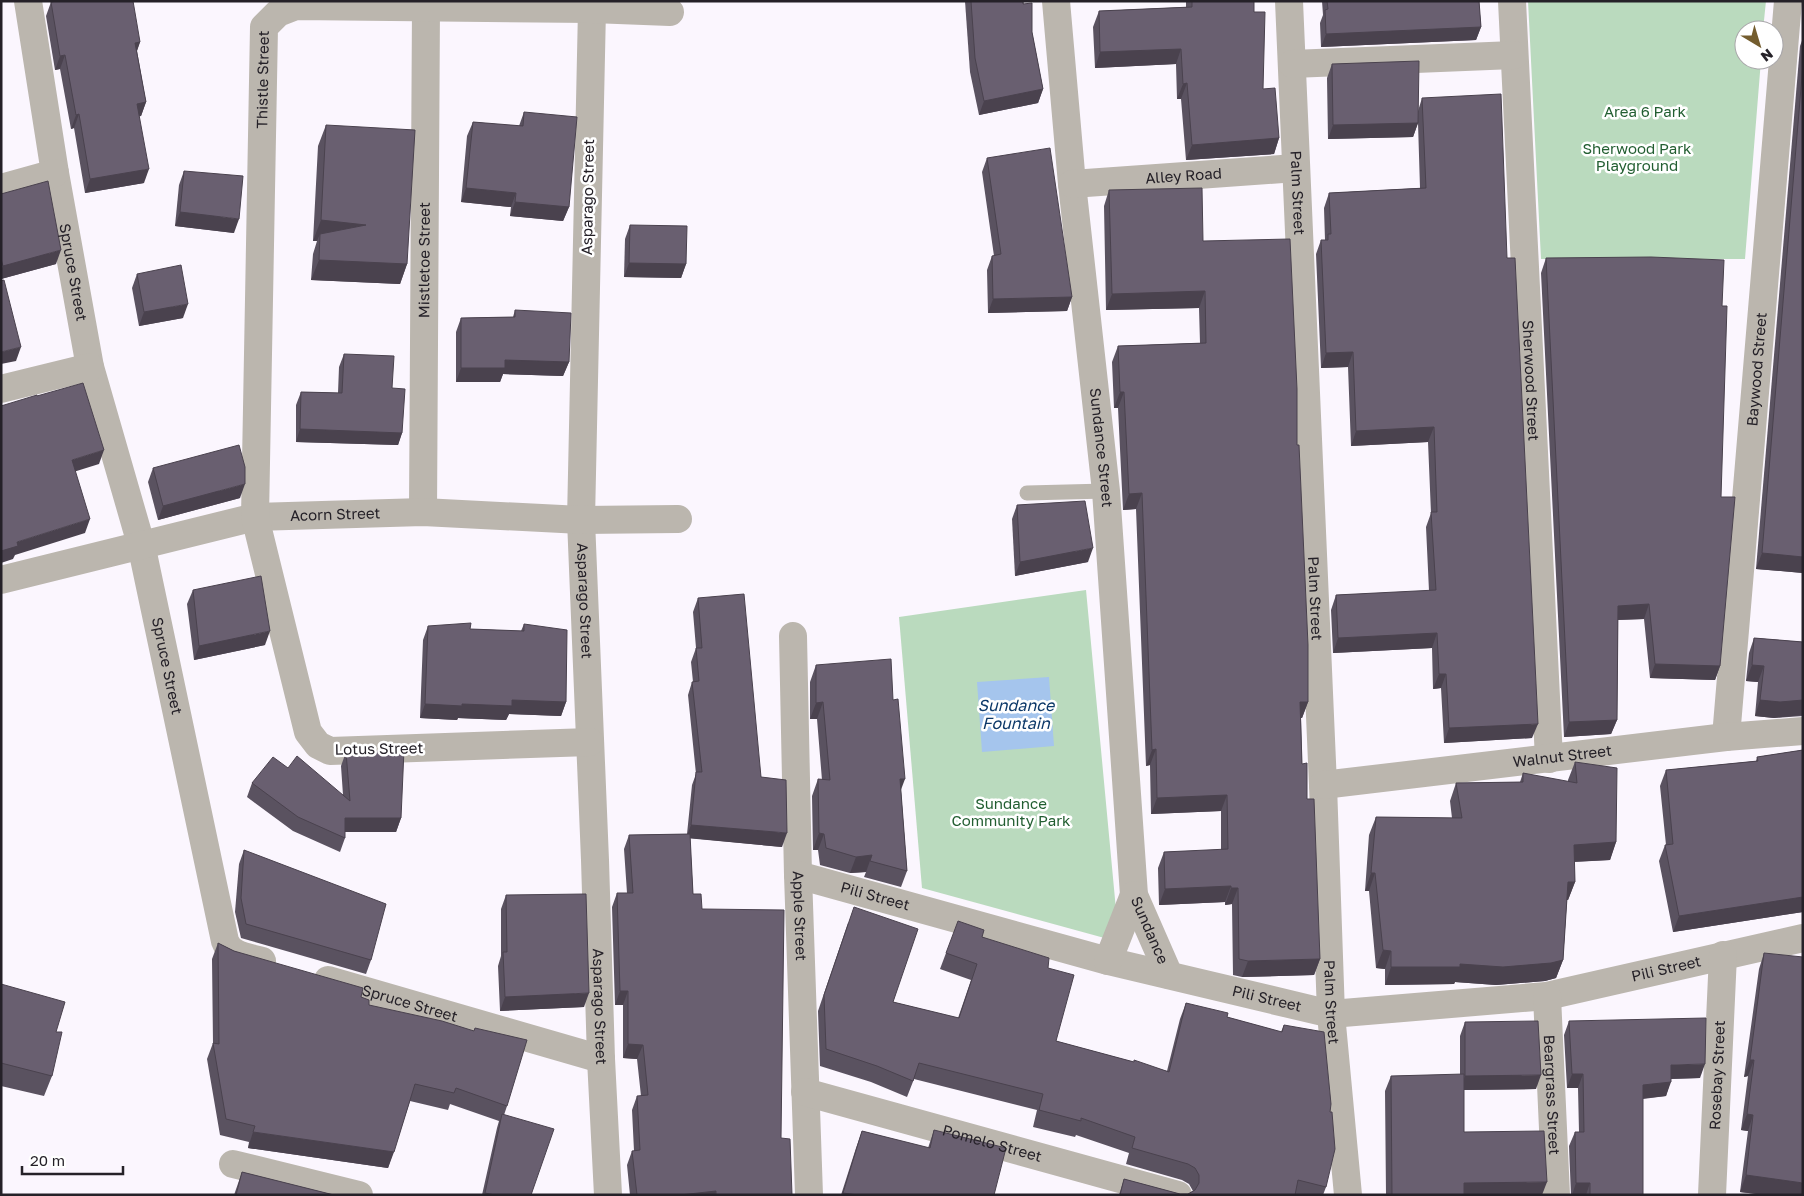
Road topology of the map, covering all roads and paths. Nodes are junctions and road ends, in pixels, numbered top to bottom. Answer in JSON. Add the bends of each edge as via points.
{"nodes":[{"id":1,"x":28,"y":1,"type":"edge"},
{"id":2,"x":1056,"y":1,"type":"edge"},
{"id":3,"x":1289,"y":1,"type":"edge"},
{"id":4,"x":1512,"y":1,"type":"edge"},
{"id":5,"x":1788,"y":1,"type":"edge"},
{"id":6,"x":426,"y":6,"type":"junction"},
{"id":7,"x":592,"y":9,"type":"junction"},
{"id":8,"x":670,"y":12,"type":"dead end"},
{"id":9,"x":1514,"y":55,"type":"junction"},
{"id":10,"x":1292,"y":64,"type":"junction"},
{"id":11,"x":1296,"y":168,"type":"junction"},
{"id":12,"x":55,"y":173,"type":"junction"},
{"id":13,"x":1072,"y":184,"type":"junction"},
{"id":14,"x":1,"y":188,"type":"edge"},
{"id":15,"x":90,"y":367,"type":"junction"},
{"id":16,"x":1,"y":389,"type":"edge"},
{"id":17,"x":1106,"y":491,"type":"junction"},
{"id":18,"x":1027,"y":492,"type":"dead end"},
{"id":19,"x":423,"y":512,"type":"junction"},
{"id":20,"x":255,"y":517,"type":"junction"},
{"id":21,"x":678,"y":519,"type":"dead end"},
{"id":22,"x":581,"y":520,"type":"junction"},
{"id":23,"x":142,"y":544,"type":"junction"},
{"id":24,"x":1,"y":580,"type":"edge"},
{"id":25,"x":793,"y":636,"type":"dead end"},
{"id":26,"x":1803,"y":731,"type":"edge"},
{"id":27,"x":1726,"y":737,"type":"junction"},
{"id":28,"x":590,"y":742,"type":"junction"},
{"id":29,"x":1549,"y":759,"type":"junction"},
{"id":30,"x":1324,"y":785,"type":"junction"},
{"id":31,"x":798,"y":875,"type":"junction"},
{"id":32,"x":1134,"y":895,"type":"junction"},
{"id":33,"x":1803,"y":938,"type":"edge"},
{"id":34,"x":1724,"y":955,"type":"junction"},
{"id":35,"x":1108,"y":961,"type":"junction"},
{"id":36,"x":1169,"y":975,"type":"junction"},
{"id":37,"x":1547,"y":996,"type":"junction"},
{"id":38,"x":1331,"y":1014,"type":"junction"},
{"id":39,"x":601,"y":1060,"type":"junction"},
{"id":40,"x":805,"y":1092,"type":"junction"},
{"id":41,"x":233,"y":1164,"type":"dead end"},
{"id":42,"x":359,"y":1195,"type":"edge"},
{"id":43,"x":608,"y":1195,"type":"edge"},
{"id":44,"x":809,"y":1195,"type":"edge"},
{"id":45,"x":1178,"y":1195,"type":"edge"},
{"id":46,"x":1348,"y":1195,"type":"edge"},
{"id":47,"x":1556,"y":1195,"type":"edge"},
{"id":48,"x":1712,"y":1195,"type":"edge"}],
"edges":[{"from":1,"to":12,"type":"street","name":"Spruce Street"},
{"from":2,"to":13,"type":"street","name":"Sundance Street"},
{"from":3,"to":10,"type":"street","name":"Palm Street"},
{"from":4,"to":9,"type":"street","name":"Sherwood Street"},
{"from":5,"to":27,"type":"street","name":"Baywood Street"},
{"from":6,"to":7,"type":"street","name":"Thistle Street"},
{"from":6,"to":19,"type":"street","name":"Mistletoe Street"},
{"from":6,"to":20,"type":"street","name":"Thistle Street","via":[[296,6],[278,12],[264,27]]},
{"from":7,"to":8,"type":"street","name":"Thistle Street"},
{"from":7,"to":22,"type":"street","name":"Asparago Street"},
{"from":9,"to":10,"type":"street"},
{"from":9,"to":29,"type":"street","name":"Sherwood Street"},
{"from":10,"to":11,"type":"street","name":"Palm Street"},
{"from":11,"to":13,"type":"street","name":"Alley Road"},
{"from":11,"to":30,"type":"street","name":"Palm Street"},
{"from":12,"to":14,"type":"street"},
{"from":12,"to":15,"type":"street","name":"Spruce Street"},
{"from":13,"to":17,"type":"street","name":"Sundance Street"},
{"from":15,"to":16,"type":"street"},
{"from":15,"to":23,"type":"street","name":"Spruce Street"},
{"from":17,"to":18,"type":"lane"},
{"from":17,"to":32,"type":"street","name":"Sundance Street"},
{"from":19,"to":20,"type":"street","name":"Acorn Street"},
{"from":19,"to":22,"type":"street","name":"Acorn Street"},
{"from":20,"to":23,"type":"street","name":"Acorn Street"},
{"from":20,"to":28,"type":"street","name":"Lotus Street","via":[[308,732],[318,745],[330,751]]},
{"from":21,"to":22,"type":"street","name":"Acorn Street"},
{"from":22,"to":28,"type":"street","name":"Asparago Street"},
{"from":23,"to":24,"type":"street","name":"Acorn Street"},
{"from":23,"to":39,"type":"street","name":"Spruce Street","via":[[227,947],[232,952]]},
{"from":25,"to":31,"type":"street","name":"Apple Street"},
{"from":26,"to":27,"type":"street","name":"Walnut Street"},
{"from":27,"to":29,"type":"street","name":"Walnut Street"},
{"from":28,"to":39,"type":"street","name":"Asparago Street"},
{"from":29,"to":30,"type":"street","name":"Walnut Street"},
{"from":30,"to":38,"type":"street","name":"Palm Street"},
{"from":31,"to":35,"type":"street","name":"Pili Street"},
{"from":31,"to":40,"type":"street","name":"Apple Street"},
{"from":32,"to":35,"type":"street","name":"Sundance"},
{"from":32,"to":36,"type":"street","name":"Sundance"},
{"from":33,"to":34,"type":"street","name":"Pili Street"},
{"from":34,"to":37,"type":"street","name":"Pili Street"},
{"from":34,"to":48,"type":"street","name":"Rosebay Street"},
{"from":35,"to":36,"type":"street","name":"Pili Street"},
{"from":36,"to":38,"type":"street","name":"Pili Street"},
{"from":37,"to":38,"type":"street","name":"Pili Street"},
{"from":37,"to":47,"type":"street","name":"Beargrass Street"},
{"from":38,"to":46,"type":"street","name":"Palm Street"},
{"from":39,"to":43,"type":"street","name":"Asparago Street"},
{"from":40,"to":44,"type":"street","name":"Apple Street"},
{"from":40,"to":45,"type":"street","name":"Pomelo Street"},
{"from":41,"to":42,"type":"street"}]}
